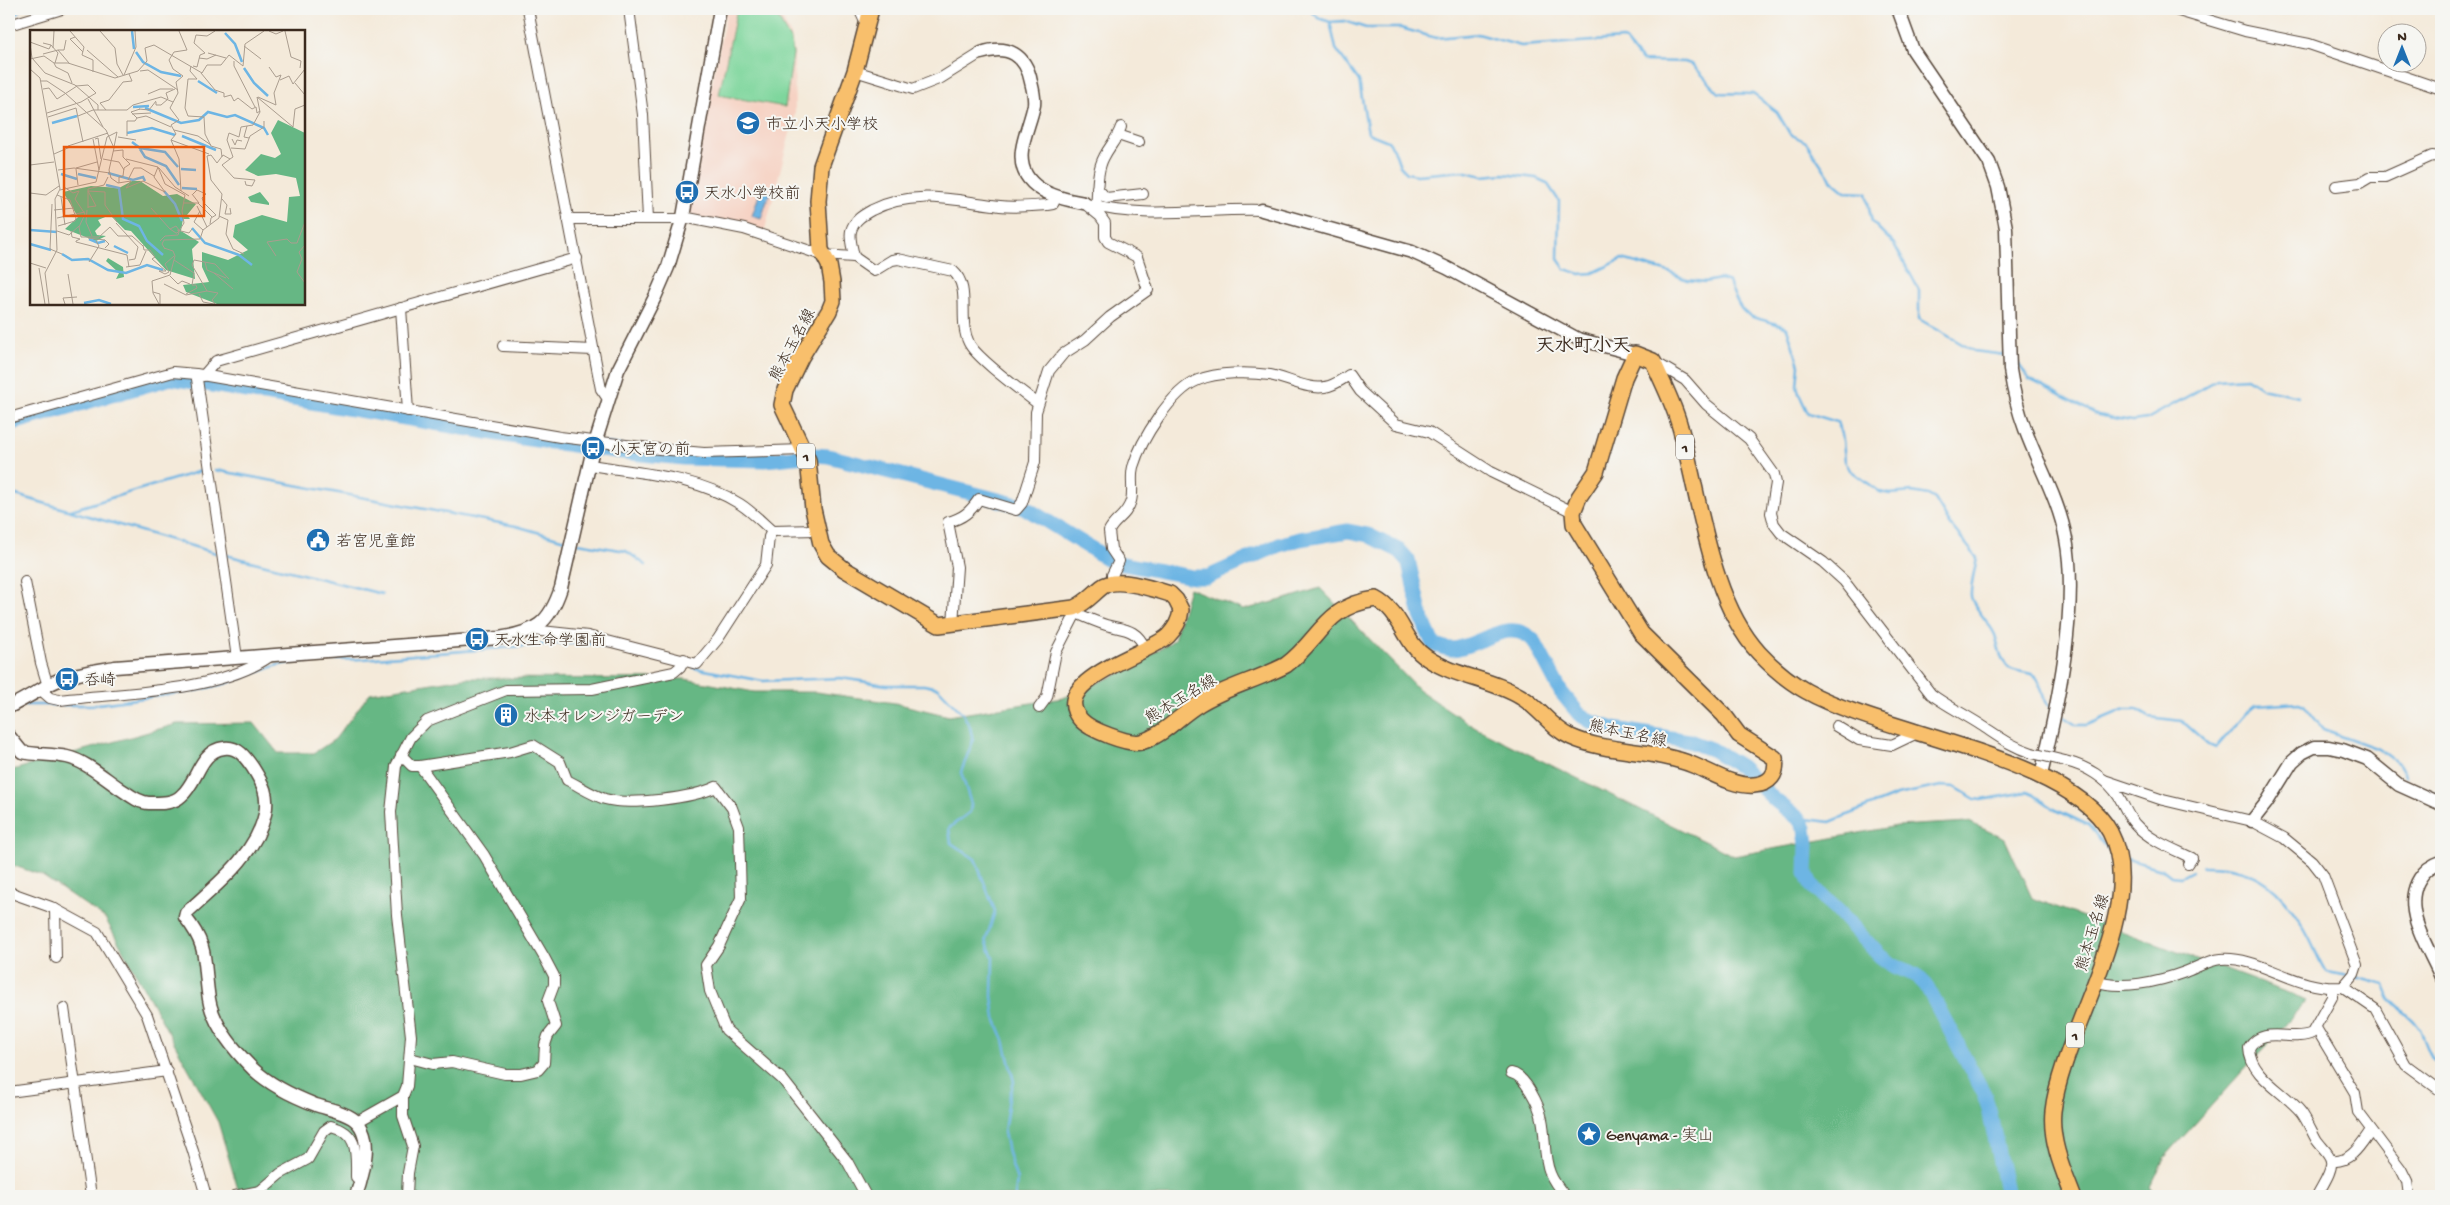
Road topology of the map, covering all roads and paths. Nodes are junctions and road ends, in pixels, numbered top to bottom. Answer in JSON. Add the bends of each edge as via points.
{"nodes":[{"id":1,"x":62,"y":9,"type":"edge"},
{"id":2,"x":528,"y":9,"type":"edge"},
{"id":3,"x":629,"y":9,"type":"edge"},
{"id":4,"x":720,"y":9,"type":"edge"},
{"id":5,"x":859,"y":9,"type":"edge"},
{"id":6,"x":871,"y":9,"type":"edge"},
{"id":7,"x":1898,"y":9,"type":"edge"},
{"id":8,"x":2172,"y":9,"type":"edge"},
{"id":9,"x":9,"y":25,"type":"edge"},
{"id":10,"x":867,"y":26,"type":"junction"},
{"id":11,"x":981,"y":53,"type":"joint"},
{"id":12,"x":855,"y":71,"type":"junction"},
{"id":13,"x":2441,"y":89,"type":"edge"},
{"id":14,"x":1139,"y":142,"type":"dead end"},
{"id":15,"x":2441,"y":157,"type":"edge"},
{"id":16,"x":2336,"y":186,"type":"dead end"},
{"id":17,"x":1097,"y":188,"type":"junction"},
{"id":18,"x":1143,"y":194,"type":"dead end"},
{"id":19,"x":1056,"y":198,"type":"junction"},
{"id":20,"x":1084,"y":203,"type":"junction"},
{"id":21,"x":1096,"y":207,"type":"junction"},
{"id":22,"x":1262,"y":210,"type":"joint"},
{"id":23,"x":648,"y":218,"type":"junction"},
{"id":24,"x":683,"y":218,"type":"junction"},
{"id":25,"x":568,"y":219,"type":"junction"},
{"id":26,"x":822,"y":255,"type":"junction"},
{"id":27,"x":854,"y":257,"type":"junction"},
{"id":28,"x":577,"y":258,"type":"junction"},
{"id":29,"x":401,"y":308,"type":"junction"},
{"id":30,"x":503,"y":346,"type":"dead end"},
{"id":31,"x":593,"y":350,"type":"junction"},
{"id":32,"x":1635,"y":354,"type":"junction"},
{"id":33,"x":1653,"y":361,"type":"junction"},
{"id":34,"x":200,"y":377,"type":"junction"},
{"id":35,"x":608,"y":398,"type":"junction"},
{"id":36,"x":1038,"y":404,"type":"junction"},
{"id":37,"x":408,"y":411,"type":"junction"},
{"id":38,"x":9,"y":418,"type":"edge"},
{"id":39,"x":803,"y":450,"type":"junction"},
{"id":40,"x":593,"y":451,"type":"junction"},
{"id":41,"x":1573,"y":512,"type":"junction"},
{"id":42,"x":817,"y":530,"type":"junction"},
{"id":43,"x":772,"y":532,"type":"junction"},
{"id":44,"x":1116,"y":570,"type":"junction"},
{"id":45,"x":26,"y":582,"type":"dead end"},
{"id":46,"x":1075,"y":610,"type":"junction"},
{"id":47,"x":953,"y":624,"type":"junction"},
{"id":48,"x":532,"y":630,"type":"junction"},
{"id":49,"x":1145,"y":648,"type":"junction"},
{"id":50,"x":269,"y":657,"type":"junction"},
{"id":51,"x":237,"y":658,"type":"junction"},
{"id":52,"x":683,"y":663,"type":"junction"},
{"id":53,"x":45,"y":688,"type":"junction"},
{"id":54,"x":9,"y":707,"type":"edge"},
{"id":55,"x":1039,"y":708,"type":"dead end"},
{"id":56,"x":1836,"y":726,"type":"dead end"},
{"id":57,"x":1917,"y":733,"type":"junction"},
{"id":58,"x":9,"y":736,"type":"edge"},
{"id":59,"x":400,"y":755,"type":"junction"},
{"id":60,"x":420,"y":766,"type":"junction"},
{"id":61,"x":2041,"y":775,"type":"junction"},
{"id":62,"x":2104,"y":780,"type":"junction"},
{"id":63,"x":2441,"y":804,"type":"edge"},
{"id":64,"x":2252,"y":821,"type":"junction"},
{"id":65,"x":2441,"y":862,"type":"edge"},
{"id":66,"x":2188,"y":864,"type":"dead end"},
{"id":67,"x":9,"y":892,"type":"edge"},
{"id":68,"x":55,"y":909,"type":"junction"},
{"id":69,"x":56,"y":958,"type":"dead end"},
{"id":70,"x":2441,"y":976,"type":"edge"},
{"id":71,"x":2094,"y":981,"type":"junction"},
{"id":72,"x":2345,"y":982,"type":"junction"},
{"id":73,"x":64,"y":1008,"type":"dead end"},
{"id":74,"x":2316,"y":1028,"type":"junction"},
{"id":75,"x":410,"y":1058,"type":"junction"},
{"id":76,"x":167,"y":1071,"type":"junction"},
{"id":77,"x":1511,"y":1073,"type":"dead end"},
{"id":78,"x":74,"y":1084,"type":"junction"},
{"id":79,"x":2441,"y":1090,"type":"edge"},
{"id":80,"x":9,"y":1092,"type":"edge"},
{"id":81,"x":402,"y":1096,"type":"junction"},
{"id":82,"x":357,"y":1122,"type":"junction"},
{"id":83,"x":2371,"y":1130,"type":"junction"},
{"id":84,"x":2332,"y":1161,"type":"junction"},
{"id":85,"x":361,"y":1181,"type":"junction"},
{"id":86,"x":91,"y":1196,"type":"edge"},
{"id":87,"x":206,"y":1196,"type":"edge"},
{"id":88,"x":235,"y":1196,"type":"edge"},
{"id":89,"x":356,"y":1196,"type":"edge"},
{"id":90,"x":407,"y":1196,"type":"edge"},
{"id":91,"x":866,"y":1196,"type":"edge"},
{"id":92,"x":1565,"y":1196,"type":"edge"},
{"id":93,"x":2073,"y":1196,"type":"edge"},
{"id":94,"x":2317,"y":1196,"type":"edge"},
{"id":95,"x":2409,"y":1196,"type":"edge"}],
"edges":[{"from":1,"to":9,"type":"street"},
{"from":2,"to":25,"type":"street"},
{"from":3,"to":23,"type":"street","via":[[643,115]]},
{"from":4,"to":24,"type":"street"},
{"from":5,"to":10,"type":"street"},
{"from":6,"to":10,"type":"main road","name":"熊本玉名線","number":"1"},
{"from":7,"to":61,"type":"street","via":[[1913,50],[1989,162],[1998,186],[2006,228],[2010,370],[2024,429],[2066,538],[2067,634]]},
{"from":8,"to":13,"type":"street","via":[[2245,31],[2309,44]]},
{"from":10,"to":12,"type":"main road","name":"熊本玉名線","number":"1"},
{"from":11,"to":12,"type":"street","via":[[941,78],[913,89]]},
{"from":11,"to":19,"type":"street","via":[[996,49],[1022,58],[1026,64],[1034,105],[1022,160],[1034,184]]},
{"from":12,"to":26,"type":"main road","name":"熊本玉名線","number":"1","via":[[821,166],[818,201]]},
{"from":14,"to":17,"type":"street","via":[[1120,131],[1104,157]]},
{"from":15,"to":16,"type":"street","via":[[2432,156],[2385,177],[2370,177],[2360,183]]},
{"from":17,"to":18,"type":"street","via":[[1106,198]]},
{"from":17,"to":21,"type":"street"},
{"from":19,"to":20,"type":"street"},
{"from":19,"to":27,"type":"street","via":[[1053,204],[1046,206],[1002,207],[923,196],[882,204],[862,215],[855,223],[850,239]]},
{"from":20,"to":21,"type":"street"},
{"from":20,"to":36,"type":"street","via":[[1105,222],[1108,242],[1137,257],[1148,290],[1057,359]]},
{"from":21,"to":22,"type":"street","via":[[1191,212]]},
{"from":22,"to":32,"type":"street","via":[[1412,252],[1578,339]]},
{"from":23,"to":24,"type":"street"},
{"from":23,"to":25,"type":"street"},
{"from":24,"to":26,"type":"street","via":[[744,228]]},
{"from":24,"to":35,"type":"street","via":[[668,267],[618,370]]},
{"from":25,"to":28,"type":"street"},
{"from":26,"to":27,"type":"street"},
{"from":26,"to":39,"type":"main road","name":"熊本玉名線","number":"1","via":[[829,265],[833,301],[785,390],[782,405]]},
{"from":27,"to":36,"type":"street","via":[[874,271],[898,259],[953,271],[963,286],[963,329],[970,345]]},
{"from":28,"to":29,"type":"street"},
{"from":28,"to":31,"type":"street"},
{"from":29,"to":34,"type":"street","via":[[216,361]]},
{"from":29,"to":37,"type":"street"},
{"from":30,"to":31,"type":"street"},
{"from":31,"to":35,"type":"street","via":[[601,389]]},
{"from":32,"to":33,"type":"main road"},
{"from":32,"to":41,"type":"main road","via":[[1619,393],[1596,472]]},
{"from":33,"to":57,"type":"main road","name":"熊本玉名線","number":"1","via":[[1680,423],[1719,582],[1731,612],[1751,643],[1784,677],[1804,690],[1829,703]]},
{"from":33,"to":62,"type":"street","bridge":true,"via":[[1685,380],[1706,404],[1749,439],[1774,474],[1772,514],[1777,529],[1824,562],[1844,581],[1932,694],[2015,748],[2083,766]]},
{"from":34,"to":37,"type":"street"},
{"from":34,"to":38,"type":"street","via":[[172,372]]},
{"from":34,"to":51,"type":"street","via":[[198,390]]},
{"from":35,"to":40,"type":"street"},
{"from":36,"to":47,"type":"street","via":[[1035,462],[1020,506],[1016,510],[979,499],[962,518],[948,522],[957,566]]},
{"from":37,"to":40,"type":"street"},
{"from":39,"to":40,"type":"street","via":[[704,453]]},
{"from":39,"to":42,"type":"main road","name":"熊本玉名線","number":"1","via":[[808,460]]},
{"from":40,"to":43,"type":"street","via":[[710,489],[742,505]]},
{"from":40,"to":48,"type":"street","via":[[557,600],[546,620]]},
{"from":41,"to":44,"type":"street","via":[[1491,472],[1429,432],[1396,424],[1360,391],[1349,375],[1319,387],[1254,373],[1215,376],[1188,386],[1152,426],[1133,468],[1131,501],[1124,516],[1109,531]]},
{"from":41,"to":49,"type":"main road","name":"熊本玉名線","via":[[1574,524],[1642,633],[1724,715],[1739,735],[1775,758],[1777,768],[1774,776],[1759,784],[1732,781],[1692,764],[1650,753],[1592,745],[1569,736],[1520,696],[1428,659],[1417,651],[1394,612],[1376,599],[1360,601],[1334,616],[1286,665],[1222,692],[1141,742],[1115,737],[1082,722],[1074,700],[1080,689],[1104,670]]},
{"from":42,"to":43,"type":"street"},
{"from":42,"to":47,"type":"main road","name":"熊本玉名線","number":"1","via":[[828,556],[844,568],[939,625]]},
{"from":43,"to":52,"type":"street","via":[[766,565],[718,639],[697,664]]},
{"from":44,"to":46,"type":"main road","name":"熊本玉名線","number":"1"},
{"from":44,"to":49,"type":"main road","name":"熊本玉名線","via":[[1170,594],[1181,610],[1167,638]]},
{"from":45,"to":53,"type":"street"},
{"from":46,"to":47,"type":"main road","name":"熊本玉名線","number":"1"},
{"from":46,"to":49,"type":"street","via":[[1106,625],[1125,628],[1140,638]]},
{"from":46,"to":55,"type":"street","via":[[1056,652],[1048,697]]},
{"from":48,"to":50,"type":"street","via":[[498,638]]},
{"from":48,"to":52,"type":"street","via":[[588,636]]},
{"from":50,"to":51,"type":"street"},
{"from":50,"to":53,"type":"street","via":[[256,666],[187,686],[59,700],[50,698]]},
{"from":51,"to":53,"type":"street","via":[[83,673]]},
{"from":52,"to":59,"type":"street","via":[[674,672],[592,689],[506,690],[427,721],[411,737]]},
{"from":53,"to":54,"type":"street"},
{"from":56,"to":57,"type":"street","via":[[1859,740],[1892,745]]},
{"from":57,"to":61,"type":"main road","name":"熊本玉名線","number":"1"},
{"from":58,"to":82,"type":"street","via":[[22,752],[79,761],[146,803],[171,802],[180,798],[191,786],[205,759],[216,749],[228,747],[240,751],[263,783],[266,794],[259,832],[249,849],[185,917],[203,944],[212,1013],[219,1028],[254,1070],[302,1099],[341,1112]]},
{"from":59,"to":60,"type":"street","via":[[412,766]]},
{"from":59,"to":75,"type":"street","via":[[391,812]]},
{"from":60,"to":75,"type":"street","via":[[484,856],[554,976],[548,1001],[556,1026],[548,1036],[544,1063],[538,1070],[521,1074],[452,1062],[433,1064]]},
{"from":60,"to":91,"type":"street","via":[[510,752],[533,745],[560,762],[567,780],[605,799],[627,803],[684,797],[703,794],[716,787],[732,808],[738,827],[741,898],[719,946],[706,965],[710,991],[726,1030],[784,1080],[847,1160]]},
{"from":61,"to":71,"type":"main road","name":"熊本玉名線","number":"1","via":[[2096,814],[2117,846],[2121,890],[2114,927]]},
{"from":62,"to":64,"type":"street","via":[[2163,800]]},
{"from":62,"to":66,"type":"street","via":[[2118,794],[2135,824],[2165,846],[2192,858]]},
{"from":63,"to":64,"type":"street","via":[[2399,785],[2367,759],[2343,750],[2314,747],[2292,762]]},
{"from":64,"to":72,"type":"street","via":[[2284,838],[2312,861],[2323,875],[2356,957],[2357,965]]},
{"from":65,"to":70,"type":"street","via":[[2425,871],[2414,895],[2414,913],[2419,929]]},
{"from":67,"to":68,"type":"street"},
{"from":68,"to":69,"type":"street"},
{"from":68,"to":76,"type":"street","via":[[97,932],[143,1007]]},
{"from":71,"to":72,"type":"street","via":[[2107,985],[2150,982],[2218,959],[2234,959],[2296,982]]},
{"from":71,"to":93,"type":"main road","name":"熊本玉名線","number":"1","via":[[2058,1083],[2053,1114],[2056,1145]]},
{"from":72,"to":74,"type":"street"},
{"from":72,"to":79,"type":"street","via":[[2375,1009],[2406,1065]]},
{"from":73,"to":78,"type":"street"},
{"from":74,"to":83,"type":"street","via":[[2355,1093],[2358,1112]]},
{"from":74,"to":84,"type":"street","via":[[2305,1036],[2273,1034],[2262,1037],[2252,1043],[2249,1055],[2268,1083],[2288,1097],[2302,1113]]},
{"from":75,"to":81,"type":"street","via":[[407,1086]]},
{"from":76,"to":78,"type":"street"},
{"from":76,"to":87,"type":"street"},
{"from":77,"to":92,"type":"street","via":[[1518,1074],[1525,1081],[1542,1118],[1546,1159],[1551,1175]]},
{"from":78,"to":80,"type":"street"},
{"from":78,"to":86,"type":"street"},
{"from":81,"to":82,"type":"street"},
{"from":81,"to":90,"type":"street","via":[[403,1116],[413,1146]]},
{"from":82,"to":85,"type":"street","via":[[365,1141]]},
{"from":83,"to":84,"type":"street","via":[[2349,1157],[2340,1162]]},
{"from":83,"to":95,"type":"street","via":[[2401,1168]]},
{"from":84,"to":94,"type":"street"},
{"from":85,"to":88,"type":"street","via":[[356,1176],[355,1146],[349,1134],[331,1126],[324,1131],[308,1159],[280,1174],[260,1191]]},
{"from":85,"to":89,"type":"street"}]}
